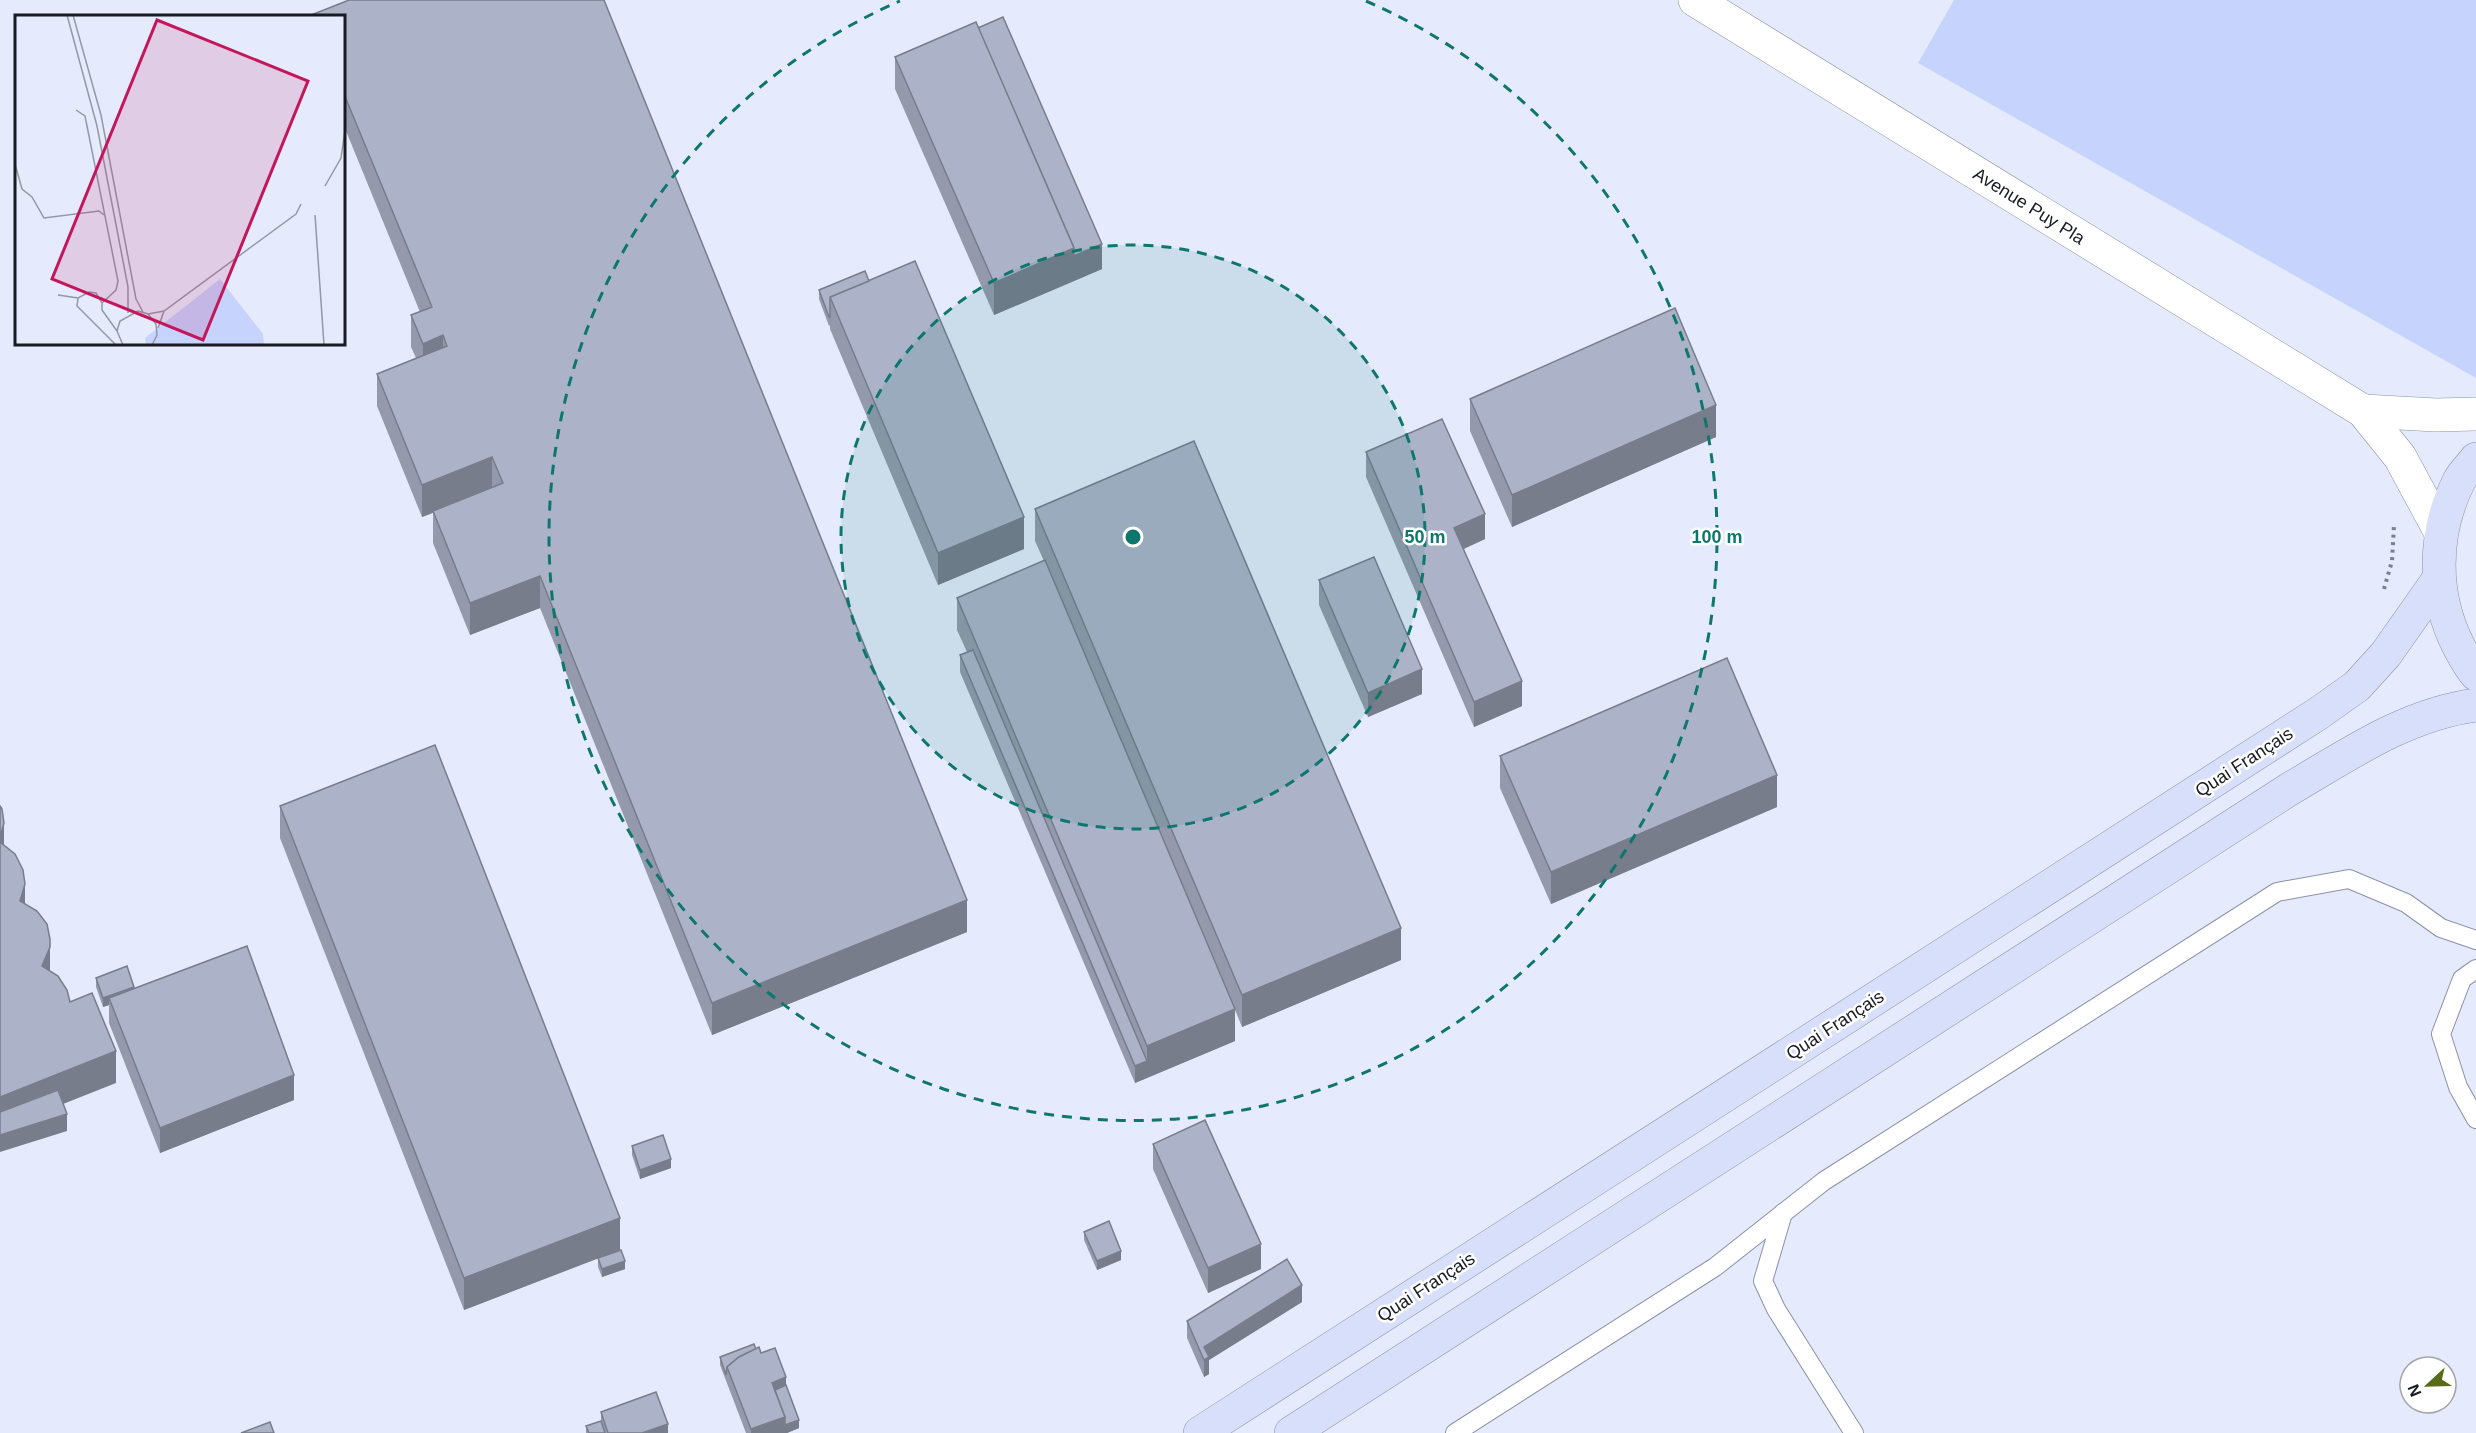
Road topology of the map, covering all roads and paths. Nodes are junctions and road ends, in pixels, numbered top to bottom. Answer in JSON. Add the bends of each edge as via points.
{"nodes":[{"id":1,"x":1695,"y":0,"type":"edge"},
{"id":2,"x":2363,"y":411,"type":"junction"},
{"id":3,"x":2476,"y":414,"type":"edge"},
{"id":4,"x":2476,"y":459,"type":"edge"},
{"id":5,"x":2441,"y":533,"type":"junction"},
{"id":6,"x":2438,"y":580,"type":"junction"},
{"id":7,"x":2476,"y":674,"type":"edge"},
{"id":8,"x":2476,"y":705,"type":"edge"},
{"id":9,"x":2476,"y":940,"type":"edge"},
{"id":10,"x":2476,"y":969,"type":"edge"},
{"id":11,"x":2476,"y":1119,"type":"edge"},
{"id":12,"x":1783,"y":1213,"type":"junction"},
{"id":13,"x":1200,"y":1433,"type":"edge"},
{"id":14,"x":1291,"y":1433,"type":"edge"},
{"id":15,"x":1455,"y":1433,"type":"edge"},
{"id":16,"x":1854,"y":1433,"type":"edge"}],
"edges":[{"from":1,"to":2,"type":"street","name":"Avenue Puy Pla"},
{"from":2,"to":3,"type":"street","name":"Avenue Puy Pla"},
{"from":2,"to":5,"type":"street","name":"Avenue Puy Pla","via":[[2400,457]]},
{"from":4,"to":5,"type":"main road","via":[[2459,480]]},
{"from":5,"to":6,"type":"main road"},
{"from":6,"to":7,"type":"main road","via":[[2448,626]]},
{"from":6,"to":13,"type":"main road","name":"Quai Français","via":[[2386,654],[2357,686],[2319,713]]},
{"from":8,"to":14,"type":"main road","via":[[2451,708],[2402,725],[2288,790]]},
{"from":9,"to":12,"type":"lane","via":[[2441,928],[2406,903],[2349,879],[2277,892],[1824,1181]]},
{"from":10,"to":11,"type":"lane","via":[[2462,979],[2441,1034],[2458,1087]]},
{"from":12,"to":15,"type":"lane","via":[[1715,1267]]},
{"from":12,"to":16,"type":"lane","via":[[1763,1281],[1776,1309]]}]}
